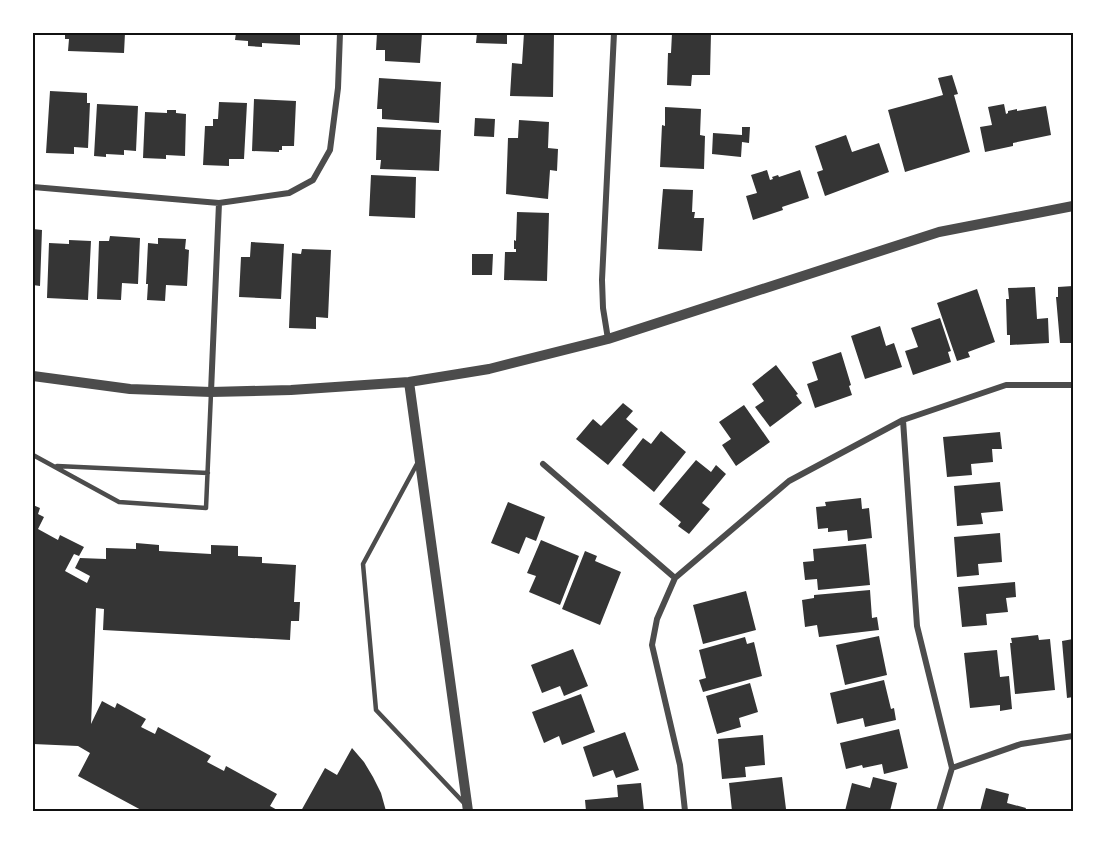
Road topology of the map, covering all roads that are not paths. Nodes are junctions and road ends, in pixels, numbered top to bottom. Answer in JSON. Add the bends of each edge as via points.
{"nodes":[{"id":1,"x":340,"y":33,"type":"edge"},
{"id":2,"x":614,"y":33,"type":"edge"},
{"id":3,"x":33,"y":187,"type":"edge"},
{"id":4,"x":219,"y":203,"type":"junction"},
{"id":5,"x":1073,"y":206,"type":"edge"},
{"id":6,"x":608,"y":339,"type":"junction"},
{"id":7,"x":33,"y":376,"type":"edge"},
{"id":8,"x":409,"y":382,"type":"junction"},
{"id":9,"x":1073,"y":385,"type":"edge"},
{"id":10,"x":211,"y":392,"type":"junction"},
{"id":11,"x":903,"y":420,"type":"junction"},
{"id":12,"x":33,"y":455,"type":"edge"},
{"id":13,"x":420,"y":460,"type":"junction"},
{"id":14,"x":543,"y":464,"type":"dead end"},
{"id":15,"x":54,"y":466,"type":"junction"},
{"id":16,"x":208,"y":473,"type":"junction"},
{"id":17,"x":675,"y":578,"type":"junction"},
{"id":18,"x":1073,"y":736,"type":"edge"},
{"id":19,"x":952,"y":768,"type":"junction"},
{"id":20,"x":468,"y":809,"type":"edge"},
{"id":21,"x":685,"y":811,"type":"edge"},
{"id":22,"x":939,"y":811,"type":"edge"}],
"edges":[{"from":1,"to":4,"type":"street","via":[[330,150],[313,180],[289,194]]},
{"from":2,"to":6,"type":"street","via":[[602,280]]},
{"from":3,"to":4,"type":"street"},
{"from":4,"to":10,"type":"street"},
{"from":5,"to":6,"type":"street","via":[[939,232]]},
{"from":6,"to":8,"type":"street","via":[[489,369]]},
{"from":7,"to":10,"type":"street","via":[[130,389]]},
{"from":8,"to":10,"type":"street"},
{"from":8,"to":13,"type":"street"},
{"from":9,"to":11,"type":"street","via":[[1006,385]]},
{"from":10,"to":16,"type":"lane"},
{"from":11,"to":17,"type":"street","via":[[789,481]]},
{"from":11,"to":19,"type":"street","via":[[917,626]]},
{"from":12,"to":15,"type":"lane"},
{"from":13,"to":20,"type":"street"},
{"from":13,"to":20,"type":"lane","via":[[363,564],[376,710]]},
{"from":14,"to":17,"type":"street"},
{"from":15,"to":16,"type":"lane"},
{"from":15,"to":16,"type":"lane","via":[[119,502],[206,508]]},
{"from":17,"to":21,"type":"street","via":[[657,619],[652,645],[680,765]]},
{"from":18,"to":19,"type":"street","via":[[1021,744]]},
{"from":19,"to":22,"type":"street"}]}
